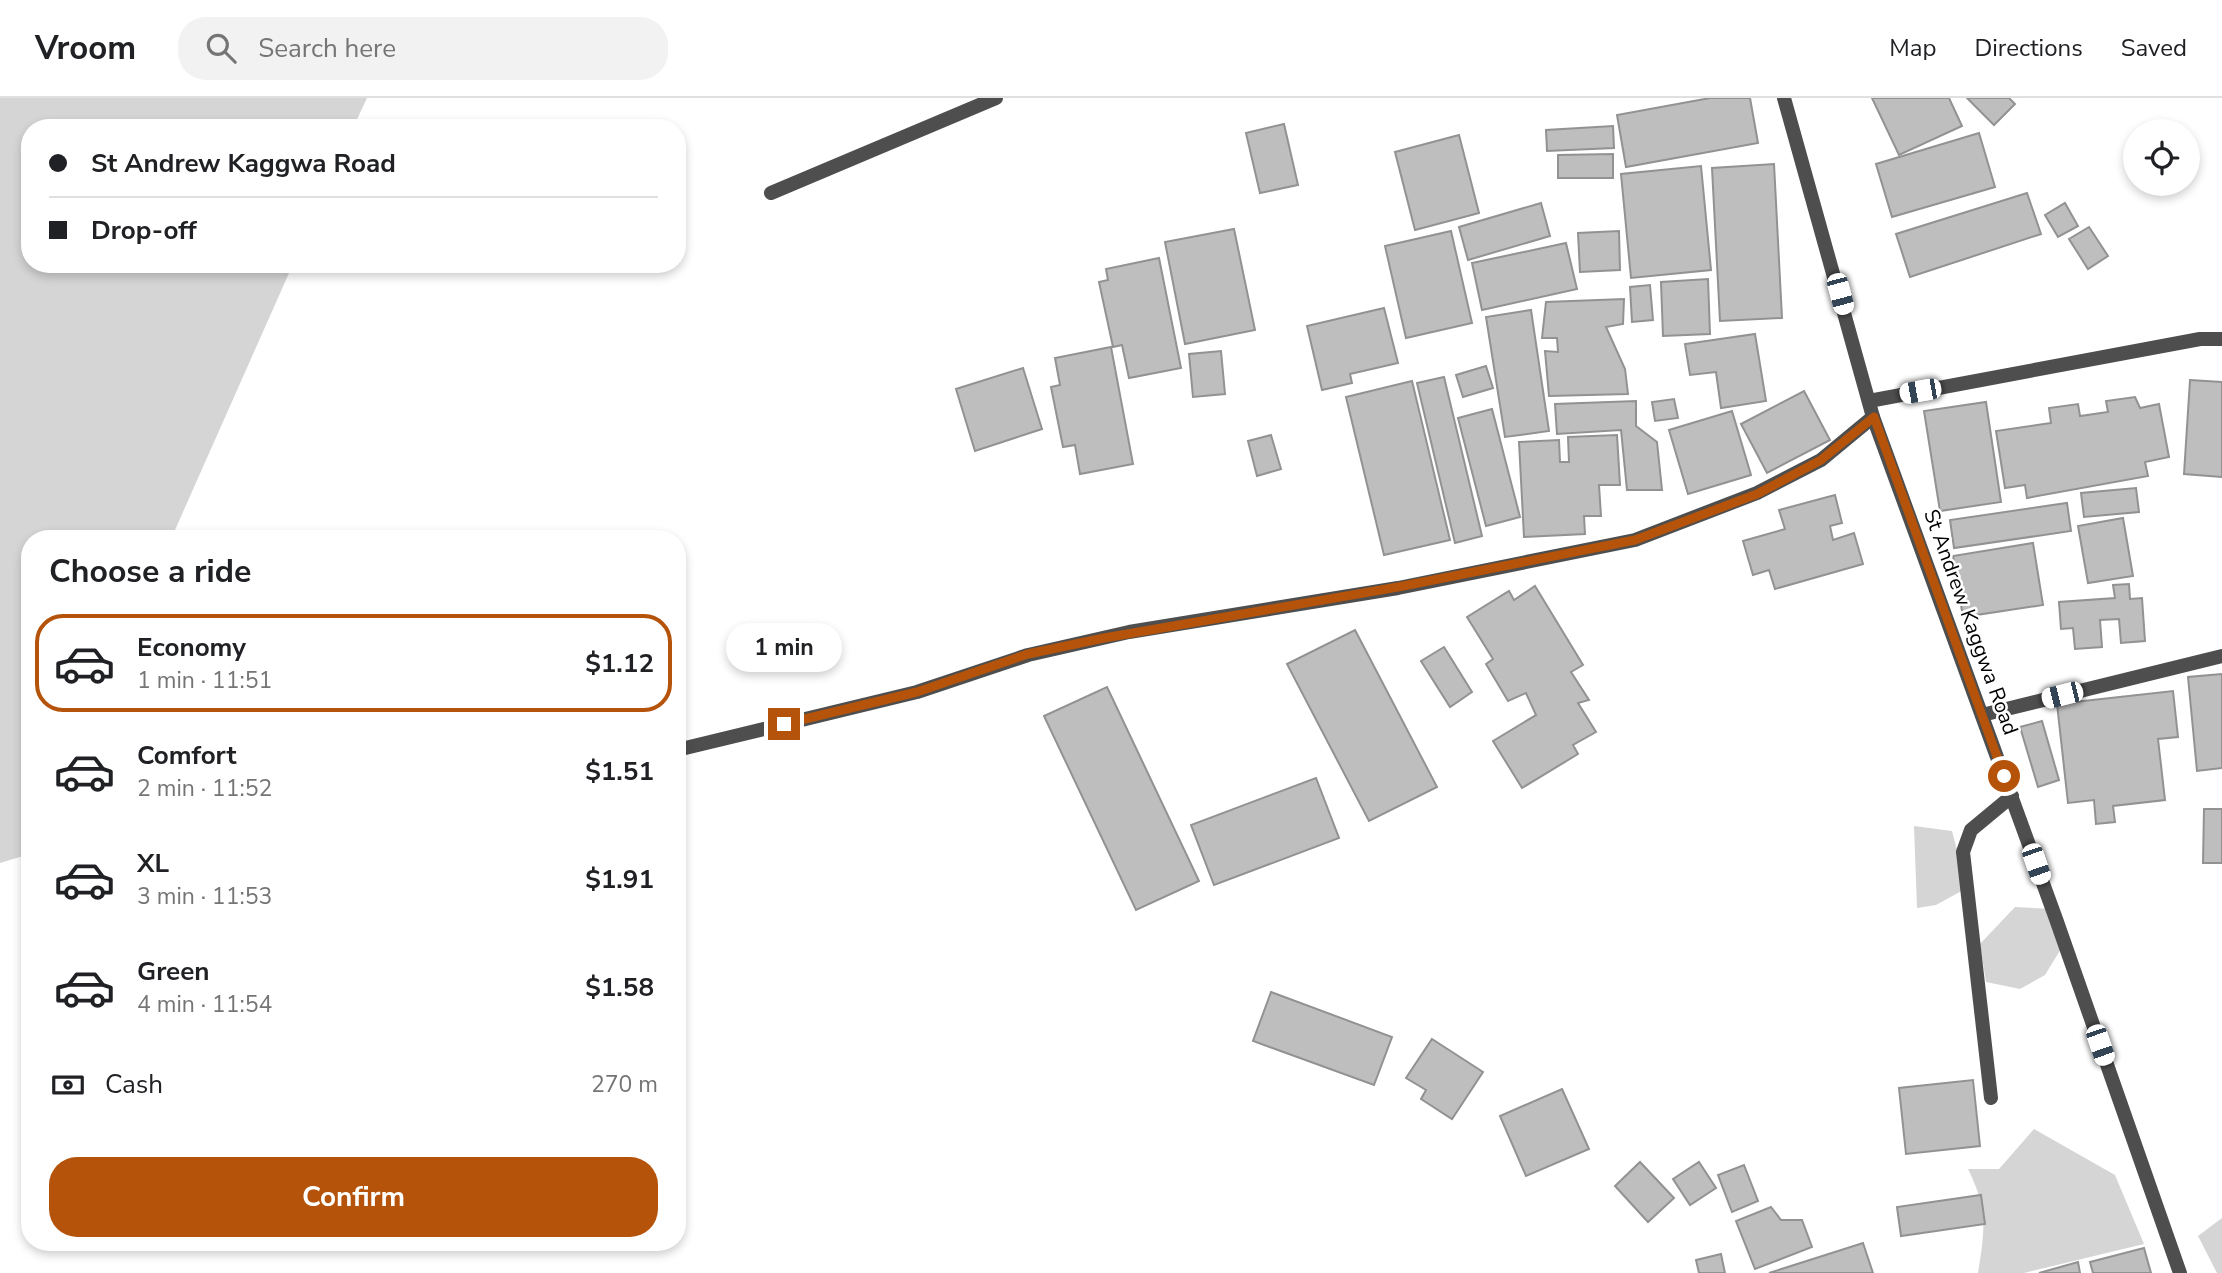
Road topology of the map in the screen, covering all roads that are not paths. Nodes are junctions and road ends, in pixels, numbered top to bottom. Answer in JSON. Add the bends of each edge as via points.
{"nodes":[{"id":1,"x":996,"y":98,"type":"edge"},
{"id":2,"x":1784,"y":98,"type":"edge"},
{"id":3,"x":771,"y":193,"type":"dead end"},
{"id":4,"x":2222,"y":339,"type":"edge"},
{"id":5,"x":1869,"y":401,"type":"junction"},
{"id":6,"x":1874,"y":417,"type":"junction"},
{"id":7,"x":2222,"y":656,"type":"edge"},
{"id":8,"x":1982,"y":715,"type":"junction"},
{"id":9,"x":686,"y":748,"type":"edge"},
{"id":10,"x":2011,"y":796,"type":"junction"},
{"id":11,"x":1991,"y":1098,"type":"dead end"},
{"id":12,"x":2180,"y":1273,"type":"edge"}],
"edges":[{"from":1,"to":3,"type":"street"},
{"from":2,"to":5,"type":"street","name":"St Andrew Kaggwa Road"},
{"from":4,"to":5,"type":"street","via":[[2200,339]]},
{"from":5,"to":6,"type":"street","name":"St Andrew Kaggwa Road"},
{"from":6,"to":8,"type":"street","name":"St Andrew Kaggwa Road"},
{"from":6,"to":9,"type":"street","via":[[1821,460],[1757,494],[1635,540],[1398,587],[1129,632],[1041,652],[917,692]]},
{"from":7,"to":8,"type":"street"},
{"from":8,"to":10,"type":"street","name":"St Andrew Kaggwa Road"},
{"from":10,"to":11,"type":"street","via":[[1971,830],[1963,852]]},
{"from":10,"to":12,"type":"street","name":"St Andrew Kaggwa Road"}]}
